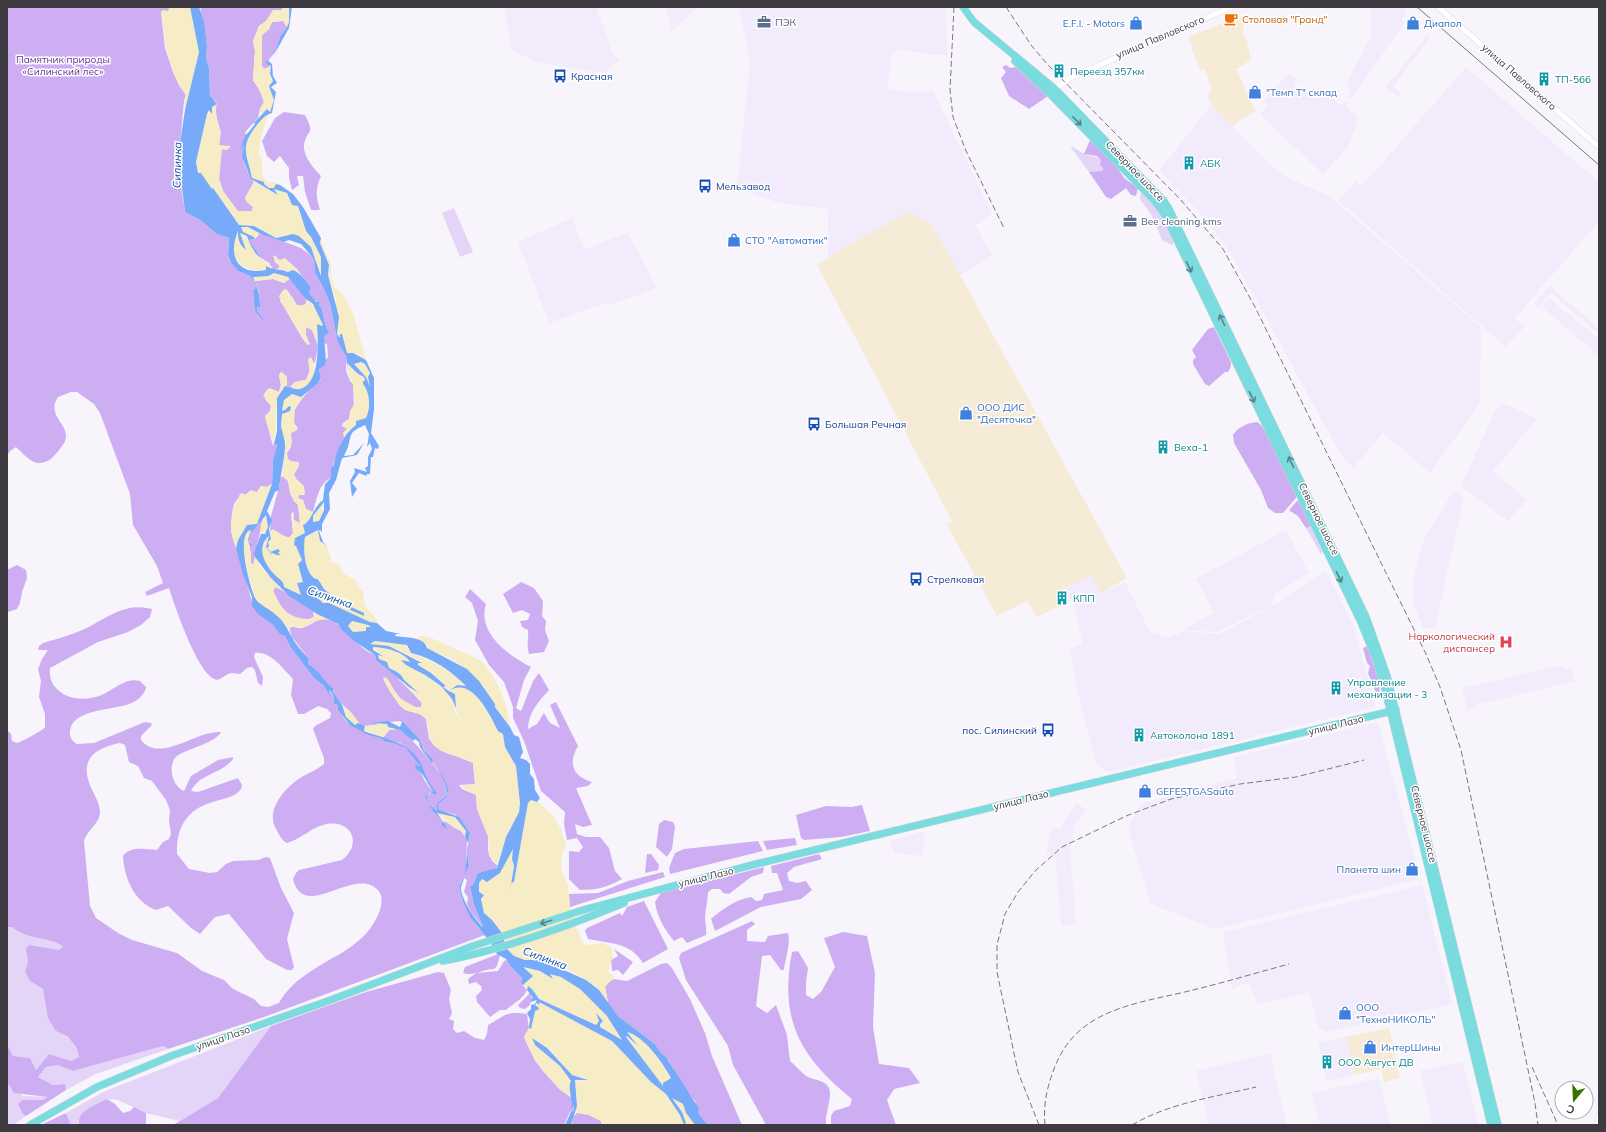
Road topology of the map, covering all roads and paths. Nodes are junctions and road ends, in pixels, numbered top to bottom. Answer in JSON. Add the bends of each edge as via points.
{"nodes":[{"id":1,"x":959,"y":7,"type":"edge"},
{"id":2,"x":963,"y":7,"type":"edge"},
{"id":3,"x":1231,"y":7,"type":"edge"},
{"id":4,"x":1438,"y":7,"type":"edge"},
{"id":5,"x":1052,"y":91,"type":"junction"},
{"id":6,"x":1599,"y":147,"type":"edge"},
{"id":7,"x":1393,"y":711,"type":"junction"},
{"id":8,"x":646,"y":894,"type":"junction"},
{"id":9,"x":424,"y":965,"type":"junction"},
{"id":10,"x":1465,"y":1004,"type":"junction"},
{"id":11,"x":1599,"y":1115,"type":"edge"},
{"id":12,"x":30,"y":1125,"type":"edge"},
{"id":13,"x":1491,"y":1125,"type":"edge"},
{"id":14,"x":1498,"y":1125,"type":"edge"},
{"id":15,"x":1598,"y":1125,"type":"edge"}],
"edges":[{"from":1,"to":5,"type":"main road","name":"Северное шоссе","via":[[970,22]]},
{"from":2,"to":5,"type":"main road","name":"Северное шоссе","via":[[974,22]]},
{"from":3,"to":5,"type":"street","name":"улица Павловского","via":[[1068,79]]},
{"from":4,"to":6,"type":"street","name":"улица Павловского"},
{"from":5,"to":7,"type":"main road","name":"Северное шоссе","via":[[1154,200],[1181,243],[1363,619]]},
{"from":7,"to":8,"type":"main road","name":"улица Лазо","via":[[760,863]]},
{"from":7,"to":10,"type":"main road","name":"Северное шоссе"},
{"from":8,"to":9,"type":"main road","name":"улица Лазо","one_way":true,"via":[[583,910]]},
{"from":8,"to":9,"type":"main road","name":"улица Лазо","via":[[585,919],[478,954]]},
{"from":9,"to":12,"type":"main road","name":"улица Лазо","via":[[141,1068],[97,1087]]},
{"from":10,"to":13,"type":"main road","name":"Северное шоссе"},
{"from":10,"to":14,"type":"main road","name":"Северное шоссе"},
{"from":11,"to":15,"type":"street"}]}
